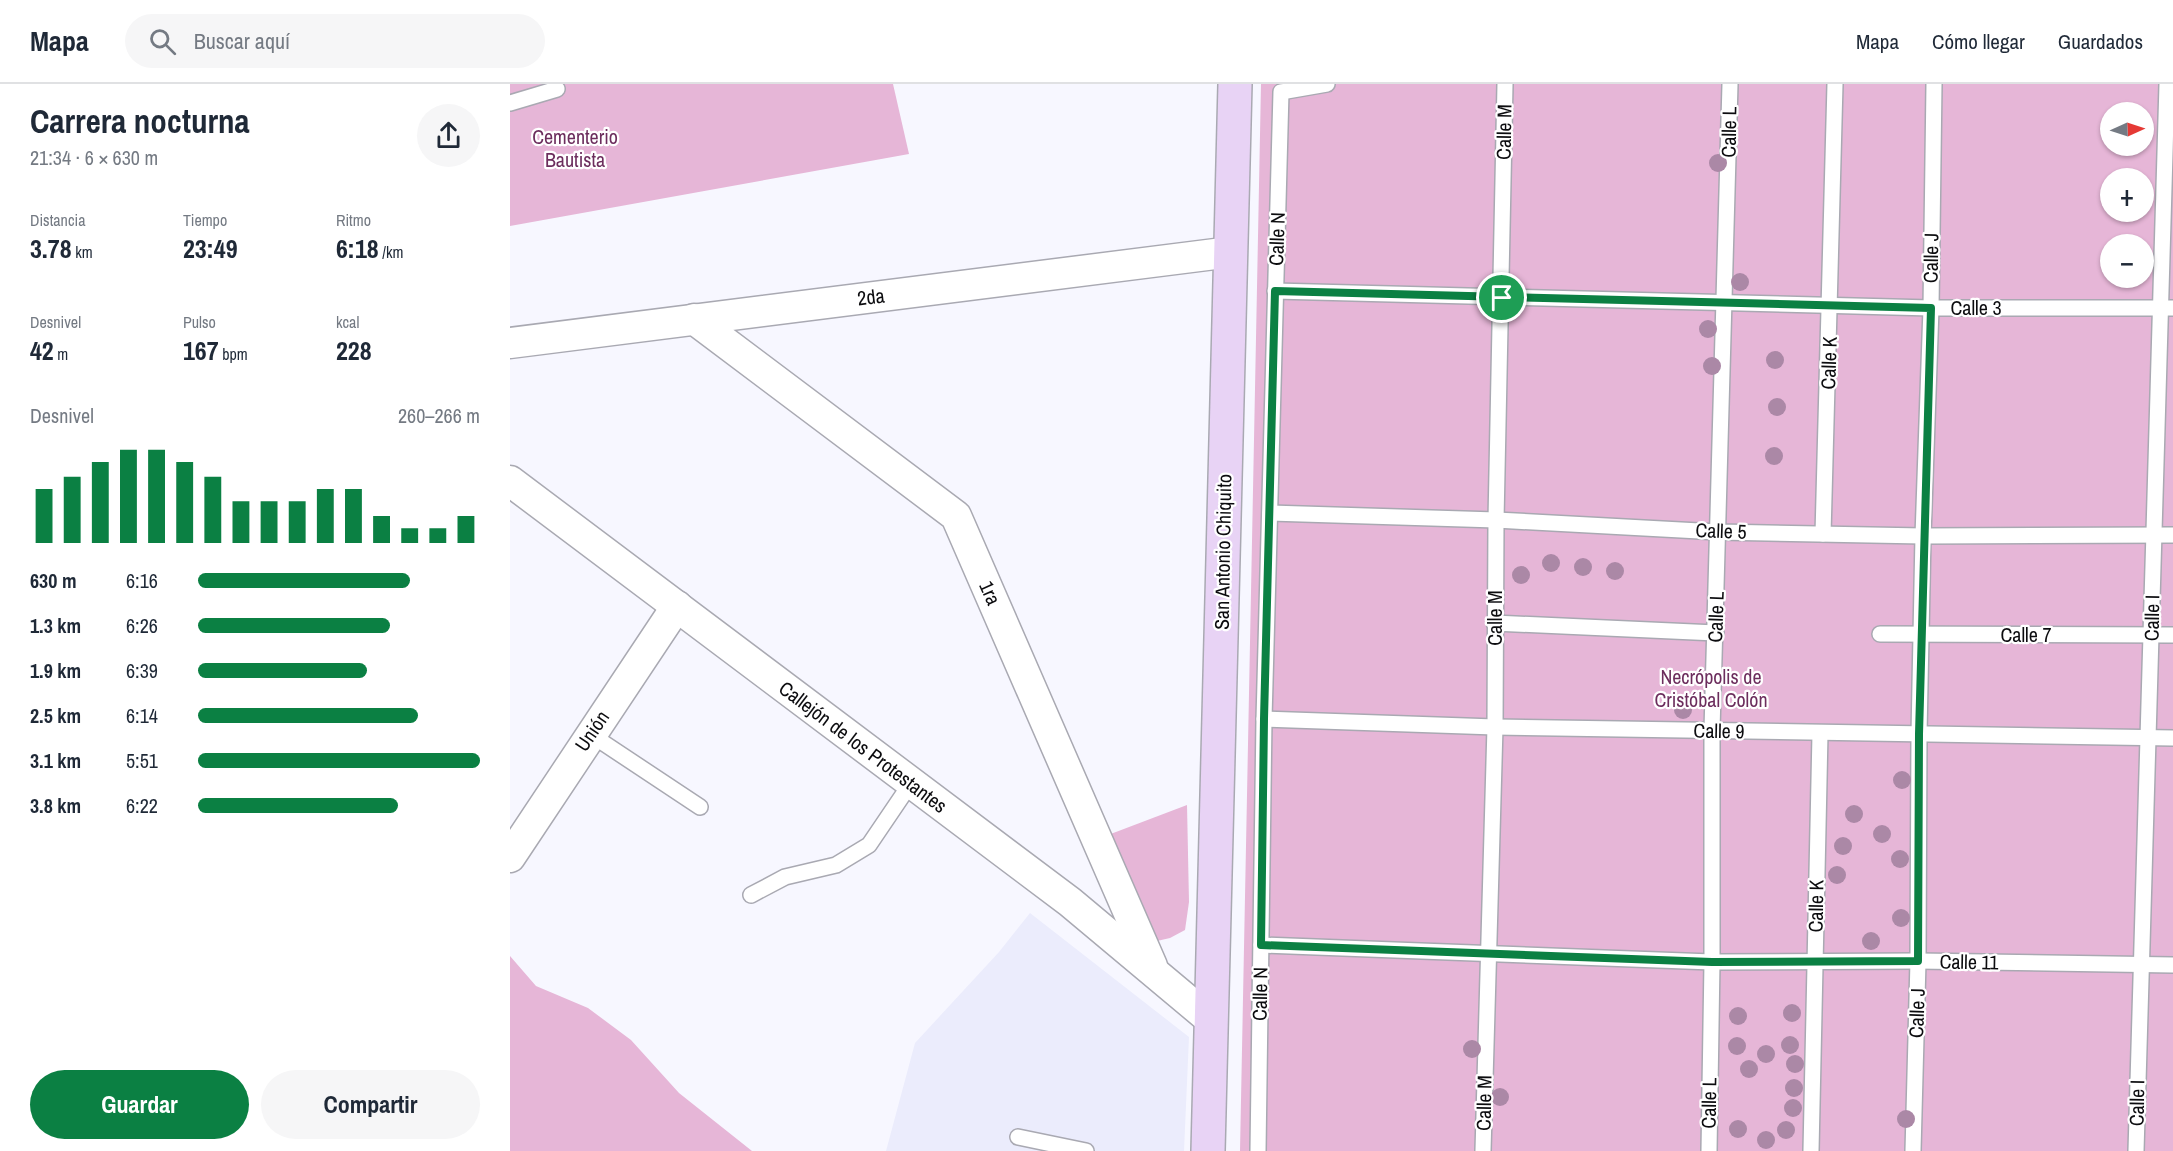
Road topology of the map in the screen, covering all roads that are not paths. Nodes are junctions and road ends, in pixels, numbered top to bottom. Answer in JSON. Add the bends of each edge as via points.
{"nodes":[{"id":1,"x":1235,"y":84,"type":"edge"},
{"id":2,"x":1327,"y":84,"type":"edge"},
{"id":3,"x":1505,"y":84,"type":"edge"},
{"id":4,"x":1730,"y":84,"type":"edge"},
{"id":5,"x":1835,"y":84,"type":"edge"},
{"id":6,"x":1934,"y":84,"type":"edge"},
{"id":7,"x":2167,"y":84,"type":"edge"},
{"id":8,"x":557,"y":89,"type":"dead end"},
{"id":9,"x":510,"y":103,"type":"edge"},
{"id":10,"x":1231,"y":252,"type":"junction"},
{"id":11,"x":1275,"y":291,"type":"junction"},
{"id":12,"x":1502,"y":298,"type":"junction"},
{"id":13,"x":1725,"y":303,"type":"junction"},
{"id":14,"x":1831,"y":305,"type":"junction"},
{"id":15,"x":1931,"y":308,"type":"junction"},
{"id":16,"x":2167,"y":308,"type":"edge"},
{"id":17,"x":694,"y":320,"type":"junction"},
{"id":18,"x":510,"y":343,"type":"edge"},
{"id":19,"x":510,"y":481,"type":"edge"},
{"id":20,"x":1270,"y":513,"type":"junction"},
{"id":21,"x":1496,"y":520,"type":"junction"},
{"id":22,"x":1718,"y":532,"type":"junction"},
{"id":23,"x":1823,"y":534,"type":"junction"},
{"id":24,"x":2154,"y":535,"type":"junction"},
{"id":25,"x":2173,"y":535,"type":"edge"},
{"id":26,"x":1923,"y":536,"type":"junction"},
{"id":27,"x":676,"y":606,"type":"junction"},
{"id":28,"x":1494,"y":623,"type":"junction"},
{"id":29,"x":1716,"y":633,"type":"junction"},
{"id":30,"x":1880,"y":634,"type":"dead end"},
{"id":31,"x":1921,"y":635,"type":"junction"},
{"id":32,"x":2152,"y":635,"type":"junction"},
{"id":33,"x":2173,"y":635,"type":"edge"},
{"id":34,"x":1264,"y":719,"type":"junction"},
{"id":35,"x":1495,"y":727,"type":"junction"},
{"id":36,"x":1712,"y":730,"type":"junction"},
{"id":37,"x":590,"y":734,"type":"junction"},
{"id":38,"x":1820,"y":734,"type":"junction"},
{"id":39,"x":1919,"y":734,"type":"junction"},
{"id":40,"x":2149,"y":737,"type":"junction"},
{"id":41,"x":2173,"y":738,"type":"edge"},
{"id":42,"x":911,"y":783,"type":"junction"},
{"id":43,"x":700,"y":807,"type":"dead end"},
{"id":44,"x":510,"y":857,"type":"edge"},
{"id":45,"x":751,"y":895,"type":"dead end"},
{"id":46,"x":1261,"y":945,"type":"junction"},
{"id":47,"x":1488,"y":953,"type":"junction"},
{"id":48,"x":1918,"y":961,"type":"junction"},
{"id":49,"x":1712,"y":962,"type":"junction"},
{"id":50,"x":1815,"y":962,"type":"junction"},
{"id":51,"x":2140,"y":965,"type":"junction"},
{"id":52,"x":2173,"y":965,"type":"edge"},
{"id":53,"x":1154,"y":971,"type":"junction"},
{"id":54,"x":1211,"y":1020,"type":"junction"},
{"id":55,"x":1017,"y":1137,"type":"dead end"},
{"id":56,"x":1086,"y":1151,"type":"edge"},
{"id":57,"x":1208,"y":1151,"type":"edge"},
{"id":58,"x":1258,"y":1151,"type":"edge"},
{"id":59,"x":1483,"y":1151,"type":"edge"},
{"id":60,"x":1708,"y":1151,"type":"edge"},
{"id":61,"x":1810,"y":1151,"type":"edge"},
{"id":62,"x":1913,"y":1151,"type":"edge"},
{"id":63,"x":2136,"y":1151,"type":"edge"}],
"edges":[{"from":1,"to":10,"type":"main road","name":"San Antonio Chiquito"},
{"from":2,"to":11,"type":"lane","name":"Calle N","via":[[1281,92]]},
{"from":3,"to":12,"type":"lane","name":"Calle M"},
{"from":4,"to":13,"type":"lane","name":"Calle L"},
{"from":5,"to":14,"type":"lane","name":"Calle K"},
{"from":6,"to":15,"type":"lane","name":"Calle J"},
{"from":7,"to":16,"type":"lane","name":"Calle I"},
{"from":8,"to":9,"type":"lane"},
{"from":10,"to":17,"type":"street","name":"2da"},
{"from":10,"to":54,"type":"main road","name":"San Antonio Chiquito"},
{"from":11,"to":12,"type":"lane","name":"Calle 3"},
{"from":11,"to":20,"type":"lane","name":"Calle N"},
{"from":12,"to":13,"type":"lane","name":"Calle 3"},
{"from":12,"to":21,"type":"lane","name":"Calle M"},
{"from":13,"to":14,"type":"lane","name":"Calle 3"},
{"from":13,"to":22,"type":"lane","name":"Calle L"},
{"from":14,"to":15,"type":"lane","name":"Calle 3"},
{"from":14,"to":23,"type":"lane","name":"Calle K"},
{"from":15,"to":16,"type":"lane","name":"Calle 3"},
{"from":15,"to":26,"type":"lane","name":"Calle J"},
{"from":16,"to":24,"type":"lane","name":"Calle I"},
{"from":17,"to":18,"type":"street","name":"2da"},
{"from":17,"to":53,"type":"street","name":"1ra","via":[[956,516]]},
{"from":19,"to":27,"type":"street","name":"Callejón de los Protestantes"},
{"from":20,"to":21,"type":"lane","name":"Calle 5"},
{"from":20,"to":34,"type":"lane","name":"Calle N"},
{"from":21,"to":22,"type":"lane","name":"Calle 5"},
{"from":21,"to":28,"type":"lane","name":"Calle M"},
{"from":22,"to":23,"type":"lane","name":"Calle 5"},
{"from":22,"to":29,"type":"lane","name":"Calle L"},
{"from":23,"to":26,"type":"lane","name":"Calle 5"},
{"from":24,"to":25,"type":"lane","name":"Calle 5"},
{"from":24,"to":26,"type":"lane","name":"Calle 5"},
{"from":24,"to":32,"type":"lane","name":"Calle I"},
{"from":26,"to":31,"type":"lane","name":"Calle J"},
{"from":27,"to":37,"type":"street","name":"Unión"},
{"from":27,"to":42,"type":"street","name":"Callejón de los Protestantes"},
{"from":28,"to":29,"type":"lane"},
{"from":28,"to":35,"type":"lane","name":"Calle M"},
{"from":29,"to":36,"type":"lane","name":"Calle L"},
{"from":30,"to":31,"type":"lane","name":"Calle 7"},
{"from":31,"to":32,"type":"lane","name":"Calle 7"},
{"from":31,"to":39,"type":"lane","name":"Calle J"},
{"from":32,"to":33,"type":"lane","name":"Calle 7"},
{"from":32,"to":40,"type":"lane","name":"Calle I"},
{"from":34,"to":35,"type":"lane","name":"Calle 9"},
{"from":34,"to":46,"type":"lane","name":"Calle N"},
{"from":35,"to":36,"type":"lane","name":"Calle 9"},
{"from":35,"to":47,"type":"lane","name":"Calle M"},
{"from":36,"to":38,"type":"lane","name":"Calle 9"},
{"from":36,"to":49,"type":"lane","name":"Calle L"},
{"from":37,"to":43,"type":"lane"},
{"from":37,"to":44,"type":"street","name":"Unión"},
{"from":38,"to":39,"type":"lane","name":"Calle 9"},
{"from":38,"to":50,"type":"lane","name":"Calle K"},
{"from":39,"to":40,"type":"lane","name":"Calle 9"},
{"from":39,"to":48,"type":"lane","name":"Calle J"},
{"from":40,"to":41,"type":"lane","name":"Calle 9"},
{"from":40,"to":51,"type":"lane","name":"Calle I"},
{"from":42,"to":45,"type":"lane","via":[[869,845],[836,865],[784,877]]},
{"from":42,"to":53,"type":"street","name":"Callejón de los Protestantes","via":[[1070,902]]},
{"from":46,"to":47,"type":"lane","name":"Calle 11"},
{"from":46,"to":58,"type":"lane","name":"Calle N"},
{"from":47,"to":49,"type":"lane","name":"Calle 11"},
{"from":47,"to":59,"type":"lane","name":"Calle M"},
{"from":48,"to":50,"type":"lane","name":"Calle 11"},
{"from":48,"to":51,"type":"lane","name":"Calle 11"},
{"from":48,"to":62,"type":"lane","name":"Calle J"},
{"from":49,"to":50,"type":"lane","name":"Calle 11"},
{"from":49,"to":60,"type":"lane","name":"Calle L"},
{"from":50,"to":61,"type":"lane","name":"Calle K"},
{"from":51,"to":52,"type":"lane","name":"Calle 11"},
{"from":51,"to":63,"type":"lane","name":"Calle I"},
{"from":53,"to":54,"type":"street","name":"Callejón de los Protestantes"},
{"from":54,"to":57,"type":"main road","name":"San Antonio Chiquito"},
{"from":55,"to":56,"type":"lane"}]}
